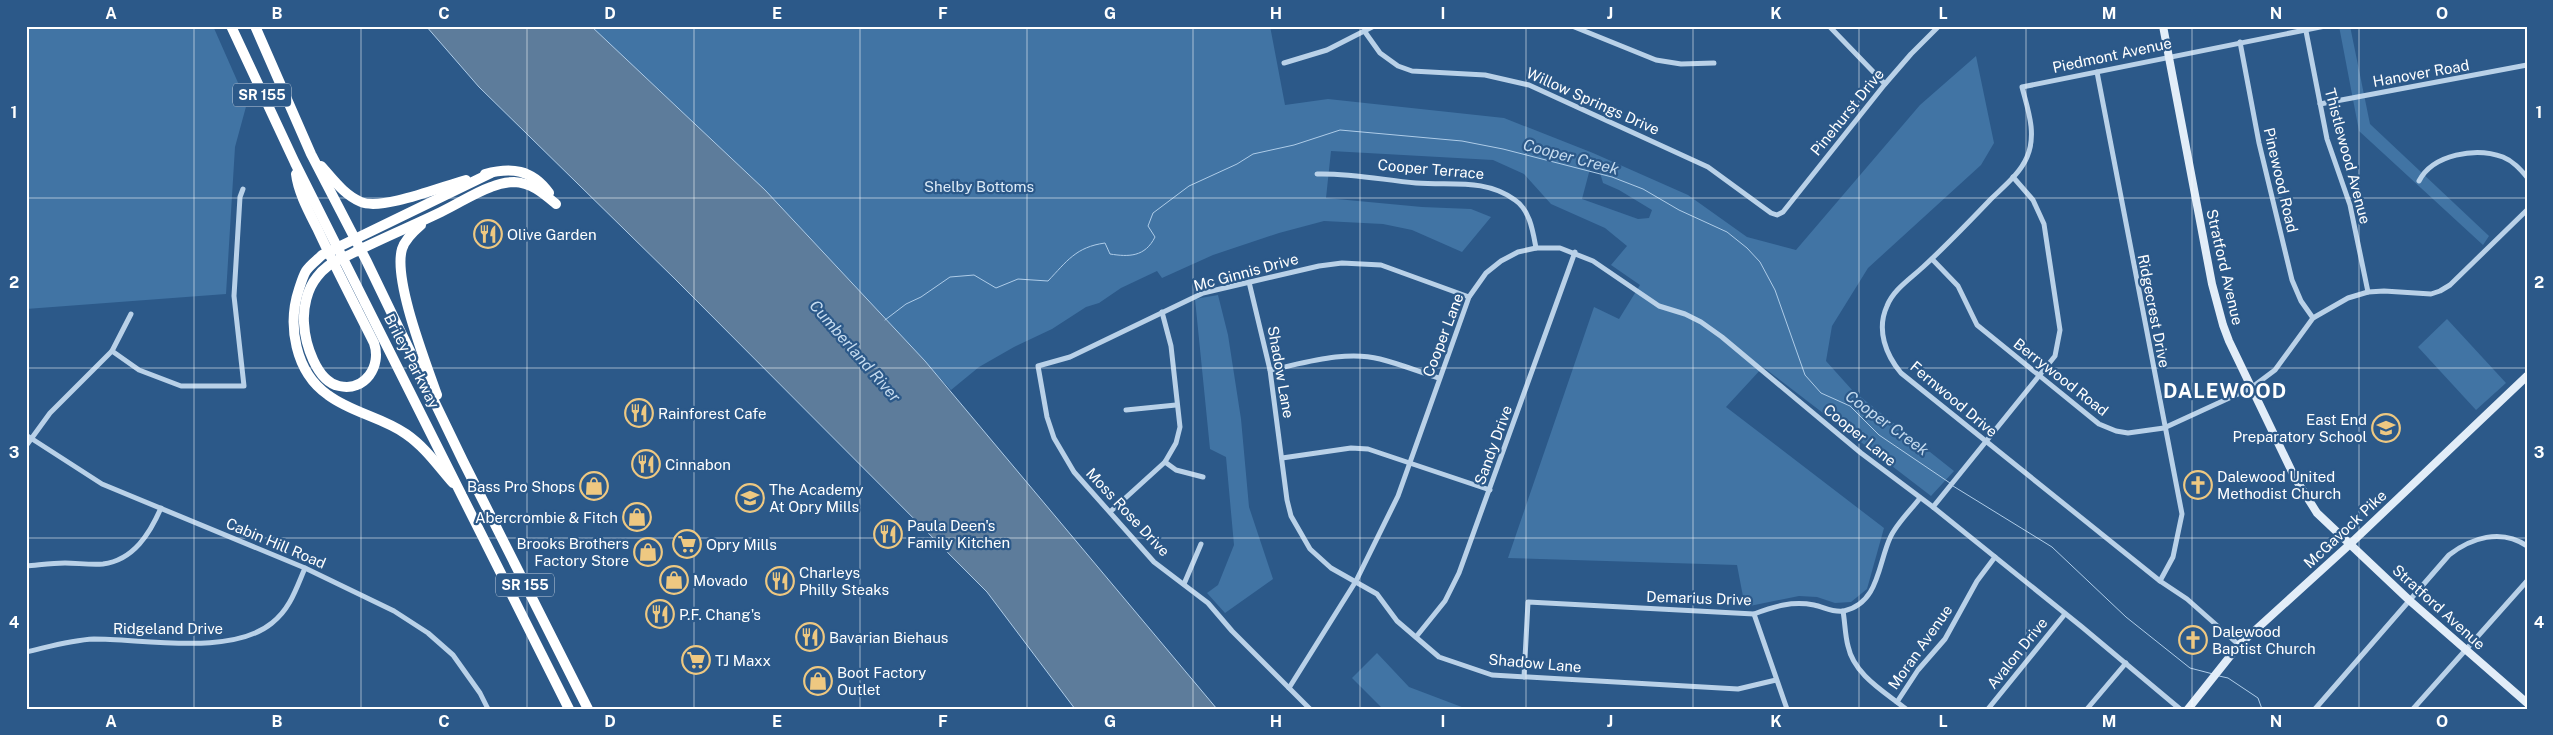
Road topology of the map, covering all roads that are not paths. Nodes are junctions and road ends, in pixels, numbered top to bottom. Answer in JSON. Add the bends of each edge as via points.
{"nodes":[{"id":1,"x":231,"y":26,"type":"edge"},
{"id":2,"x":255,"y":26,"type":"edge"},
{"id":3,"x":1374,"y":26,"type":"edge"},
{"id":4,"x":1572,"y":26,"type":"edge"},
{"id":5,"x":1939,"y":26,"type":"edge"},
{"id":6,"x":2163,"y":26,"type":"edge"},
{"id":7,"x":2325,"y":26,"type":"edge"},
{"id":8,"x":1831,"y":27,"type":"edge"},
{"id":9,"x":2305,"y":28,"type":"edge"},
{"id":10,"x":1365,"y":32,"type":"junction"},
{"id":11,"x":2240,"y":42,"type":"junction"},
{"id":12,"x":2169,"y":56,"type":"junction"},
{"id":13,"x":1284,"y":63,"type":"dead end"},
{"id":14,"x":1714,"y":63,"type":"dead end"},
{"id":15,"x":2527,"y":65,"type":"edge"},
{"id":16,"x":2097,"y":72,"type":"junction"},
{"id":17,"x":1885,"y":84,"type":"junction"},
{"id":18,"x":2022,"y":87,"type":"joint"},
{"id":19,"x":2320,"y":104,"type":"junction"},
{"id":20,"x":311,"y":154,"type":"junction"},
{"id":21,"x":513,"y":170,"type":"junction"},
{"id":22,"x":491,"y":173,"type":"junction"},
{"id":23,"x":1317,"y":174,"type":"dead end"},
{"id":24,"x":2013,"y":177,"type":"junction"},
{"id":25,"x":2527,"y":177,"type":"edge"},
{"id":26,"x":2419,"y":181,"type":"dead end"},
{"id":27,"x":513,"y":182,"type":"junction"},
{"id":28,"x":243,"y":189,"type":"dead end"},
{"id":29,"x":2527,"y":210,"type":"edge"},
{"id":30,"x":442,"y":212,"type":"junction"},
{"id":31,"x":1776,"y":215,"type":"joint"},
{"id":32,"x":1536,"y":248,"type":"junction"},
{"id":33,"x":1575,"y":252,"type":"junction"},
{"id":34,"x":1932,"y":259,"type":"junction"},
{"id":35,"x":344,"y":272,"type":"junction"},
{"id":36,"x":1249,"y":282,"type":"junction"},
{"id":37,"x":2368,"y":292,"type":"junction"},
{"id":38,"x":1469,"y":297,"type":"junction"},
{"id":39,"x":1162,"y":312,"type":"junction"},
{"id":40,"x":130,"y":314,"type":"dead end"},
{"id":41,"x":2313,"y":318,"type":"junction"},
{"id":42,"x":112,"y":352,"type":"junction"},
{"id":43,"x":1038,"y":366,"type":"joint"},
{"id":44,"x":1270,"y":370,"type":"junction"},
{"id":45,"x":2040,"y":376,"type":"junction"},
{"id":46,"x":2527,"y":376,"type":"edge"},
{"id":47,"x":1439,"y":378,"type":"junction"},
{"id":48,"x":2251,"y":388,"type":"junction"},
{"id":49,"x":1176,"y":405,"type":"junction"},
{"id":50,"x":1126,"y":410,"type":"dead end"},
{"id":51,"x":2164,"y":428,"type":"junction"},
{"id":52,"x":26,"y":435,"type":"edge"},
{"id":53,"x":32,"y":438,"type":"junction"},
{"id":54,"x":1986,"y":442,"type":"junction"},
{"id":55,"x":26,"y":446,"type":"edge"},
{"id":56,"x":1282,"y":458,"type":"junction"},
{"id":57,"x":463,"y":461,"type":"junction"},
{"id":58,"x":1165,"y":462,"type":"junction"},
{"id":59,"x":1410,"y":462,"type":"junction"},
{"id":60,"x":1202,"y":477,"type":"dead end"},
{"id":61,"x":1490,"y":490,"type":"junction"},
{"id":62,"x":463,"y":496,"type":"junction"},
{"id":63,"x":1920,"y":498,"type":"junction"},
{"id":64,"x":1933,"y":507,"type":"junction"},
{"id":65,"x":162,"y":508,"type":"junction"},
{"id":66,"x":1111,"y":511,"type":"junction"},
{"id":67,"x":1201,"y":544,"type":"dead end"},
{"id":68,"x":2349,"y":545,"type":"junction"},
{"id":69,"x":2527,"y":546,"type":"edge"},
{"id":70,"x":1995,"y":557,"type":"junction"},
{"id":71,"x":26,"y":566,"type":"edge"},
{"id":72,"x":305,"y":568,"type":"junction"},
{"id":73,"x":1356,"y":581,"type":"junction"},
{"id":74,"x":2160,"y":581,"type":"junction"},
{"id":75,"x":2527,"y":581,"type":"edge"},
{"id":76,"x":1184,"y":584,"type":"junction"},
{"id":77,"x":2409,"y":600,"type":"junction"},
{"id":78,"x":1844,"y":611,"type":"junction"},
{"id":79,"x":1754,"y":614,"type":"junction"},
{"id":80,"x":2065,"y":614,"type":"junction"},
{"id":81,"x":1416,"y":637,"type":"junction"},
{"id":82,"x":2239,"y":645,"type":"junction"},
{"id":83,"x":2465,"y":649,"type":"junction"},
{"id":84,"x":26,"y":652,"type":"edge"},
{"id":85,"x":2126,"y":663,"type":"junction"},
{"id":86,"x":1524,"y":677,"type":"junction"},
{"id":87,"x":1776,"y":680,"type":"junction"},
{"id":88,"x":1289,"y":688,"type":"junction"},
{"id":89,"x":1897,"y":702,"type":"junction"},
{"id":90,"x":2527,"y":703,"type":"edge"},
{"id":91,"x":488,"y":709,"type":"edge"},
{"id":92,"x":568,"y":709,"type":"edge"},
{"id":93,"x":588,"y":709,"type":"edge"},
{"id":94,"x":1310,"y":709,"type":"edge"},
{"id":95,"x":1787,"y":709,"type":"edge"},
{"id":96,"x":1906,"y":709,"type":"edge"},
{"id":97,"x":1988,"y":709,"type":"edge"},
{"id":98,"x":2087,"y":709,"type":"edge"},
{"id":99,"x":2180,"y":709,"type":"edge"},
{"id":100,"x":2188,"y":709,"type":"edge"},
{"id":101,"x":2315,"y":709,"type":"edge"},
{"id":102,"x":2413,"y":709,"type":"edge"}],
"edges":[{"from":1,"to":35,"type":"highway","number":"SR 155","via":[[295,163],[297,181]]},
{"from":2,"to":20,"type":"highway","name":"Briley Parkway","number":"SR 155"},
{"from":3,"to":10,"type":"street"},
{"from":4,"to":14,"type":"street","via":[[1656,60],[1681,64]]},
{"from":5,"to":17,"type":"street","name":"Pinehurst Drive"},
{"from":6,"to":12,"type":"street","name":"Stratford Avenue"},
{"from":7,"to":9,"type":"street","name":"Piedmont Avenue"},
{"from":8,"to":17,"type":"street"},
{"from":9,"to":11,"type":"street","name":"Piedmont Avenue"},
{"from":9,"to":19,"type":"street","name":"Thistlewood Avenue"},
{"from":10,"to":13,"type":"street","via":[[1327,50]]},
{"from":10,"to":31,"type":"street","name":"Willow Springs Drive","via":[[1380,53],[1398,66],[1412,71],[1485,75],[1529,85],[1708,167]]},
{"from":11,"to":12,"type":"street","name":"Piedmont Avenue"},
{"from":11,"to":41,"type":"street","name":"Pinewood Road","via":[[2259,143],[2292,280]]},
{"from":12,"to":16,"type":"street","name":"Piedmont Avenue"},
{"from":12,"to":48,"type":"street","name":"Stratford Avenue","via":[[2219,312]]},
{"from":15,"to":19,"type":"street","name":"Hanover Road"},
{"from":16,"to":18,"type":"street","name":"Piedmont Avenue"},
{"from":16,"to":51,"type":"street","name":"Ridgecrest Drive"},
{"from":17,"to":31,"type":"street","name":"Pinehurst Drive","via":[[1783,212]]},
{"from":18,"to":24,"type":"street","name":"Fernwood Drive","via":[[2032,126],[2032,141],[2027,158]]},
{"from":19,"to":37,"type":"street","name":"Thistlewood Avenue","via":[[2327,139],[2350,205]]},
{"from":20,"to":22,"type":"highway","via":[[342,189],[362,203],[404,199]]},
{"from":20,"to":57,"type":"highway","name":"Briley Parkway","number":"SR 155"},
{"from":21,"to":22,"type":"highway"},
{"from":21,"to":27,"type":"highway"},
{"from":21,"to":27,"type":"highway","via":[[521,170],[540,181],[556,204],[531,186]]},
{"from":22,"to":62,"type":"highway","via":[[322,255],[305,272],[295,301],[293,336],[301,362],[312,378],[327,395],[405,433],[428,453]]},
{"from":23,"to":32,"type":"street","name":"Cooper Terrace","via":[[1358,174],[1415,183],[1490,187],[1518,201],[1528,217]]},
{"from":24,"to":34,"type":"street","name":"Fernwood Drive"},
{"from":24,"to":45,"type":"street","via":[[2033,200],[2044,224],[2060,330],[2055,356]]},
{"from":25,"to":26,"type":"street","via":[[2502,157],[2480,154],[2439,160]]},
{"from":27,"to":30,"type":"highway","via":[[491,187]]},
{"from":28,"to":42,"type":"street","via":[[234,296],[244,386],[181,386],[132,365]]},
{"from":29,"to":37,"type":"street","name":"Berrywood Road","via":[[2440,291],[2431,294]]},
{"from":30,"to":35,"type":"highway","via":[[329,266],[316,278],[304,308],[308,344],[325,377],[338,386],[356,385],[370,375],[376,365],[376,351]]},
{"from":30,"to":57,"type":"highway","via":[[414,231],[405,242],[400,260],[424,359]]},
{"from":32,"to":33,"type":"street","name":"Cooper Lane"},
{"from":32,"to":38,"type":"street","name":"Cooper Lane","via":[[1518,252],[1501,261],[1486,273]]},
{"from":33,"to":61,"type":"street","name":"Sandy Drive"},
{"from":33,"to":63,"type":"street","name":"Cooper Lane","via":[[1659,306],[1685,314],[1722,337]]},
{"from":34,"to":45,"type":"street","name":"Berrywood Road","via":[[1958,286],[1976,325]]},
{"from":34,"to":54,"type":"street","name":"Fernwood Drive","via":[[1894,294],[1886,307],[1883,326],[1885,348],[1901,373]]},
{"from":35,"to":62,"type":"highway","name":"Briley Parkway","number":"SR 155"},
{"from":36,"to":38,"type":"street","name":"Mc Ginnis Drive","via":[[1327,265],[1374,264],[1402,271]]},
{"from":36,"to":39,"type":"street","name":"Mc Ginnis Drive","via":[[1203,293]]},
{"from":36,"to":44,"type":"street","name":"Shadow Lane"},
{"from":37,"to":41,"type":"street","name":"Berrywood Road","via":[[2348,298]]},
{"from":38,"to":47,"type":"street","name":"Cooper Lane"},
{"from":39,"to":43,"type":"street","name":"Mc Ginnis Drive","via":[[1070,357]]},
{"from":39,"to":49,"type":"street","via":[[1171,346]]},
{"from":40,"to":42,"type":"street"},
{"from":41,"to":48,"type":"street","name":"Berrywood Road","via":[[2275,370]]},
{"from":42,"to":53,"type":"street","via":[[50,414]]},
{"from":43,"to":66,"type":"street","name":"Moss Rose Drive","via":[[1047,417],[1061,452],[1074,472]]},
{"from":44,"to":47,"type":"street","via":[[1351,357],[1379,359]]},
{"from":44,"to":56,"type":"street","name":"Shadow Lane"},
{"from":45,"to":51,"type":"street","name":"Berrywood Road","via":[[2098,424],[2116,432]]},
{"from":45,"to":54,"type":"street"},
{"from":46,"to":68,"type":"street","name":"McGavock Pike"},
{"from":47,"to":59,"type":"street","name":"Cooper Lane"},
{"from":48,"to":51,"type":"street","name":"Berrywood Road"},
{"from":48,"to":68,"type":"street","name":"Stratford Avenue","via":[[2308,501]]},
{"from":49,"to":50,"type":"street"},
{"from":49,"to":58,"type":"street","via":[[1180,427],[1176,443]]},
{"from":51,"to":74,"type":"street","name":"Ridgecrest Drive","via":[[2182,514],[2173,557]]},
{"from":52,"to":53,"type":"street","name":"Cabin Hill Road"},
{"from":53,"to":55,"type":"street"},
{"from":53,"to":65,"type":"street","name":"Cabin Hill Road","via":[[102,484]]},
{"from":54,"to":64,"type":"street"},
{"from":54,"to":74,"type":"street","name":"Fernwood Drive"},
{"from":56,"to":59,"type":"street","via":[[1352,448],[1368,449]]},
{"from":56,"to":73,"type":"street","name":"Shadow Lane","via":[[1291,516],[1310,549],[1331,568]]},
{"from":57,"to":93,"type":"highway","name":"Briley Parkway","number":"SR 155"},
{"from":58,"to":60,"type":"street","via":[[1176,470]]},
{"from":58,"to":66,"type":"street"},
{"from":59,"to":61,"type":"street"},
{"from":59,"to":73,"type":"street","name":"Cooper Lane","via":[[1398,496]]},
{"from":61,"to":81,"type":"street","name":"Sandy Drive","via":[[1446,601]]},
{"from":62,"to":92,"type":"highway","name":"Briley Parkway","number":"SR 155"},
{"from":63,"to":64,"type":"street","name":"Cooper Lane"},
{"from":63,"to":78,"type":"street","via":[[1890,537],[1871,592],[1862,602]]},
{"from":64,"to":70,"type":"street"},
{"from":65,"to":71,"type":"street","via":[[150,533],[122,558],[105,564]]},
{"from":65,"to":72,"type":"street","name":"Cabin Hill Road"},
{"from":66,"to":76,"type":"street","name":"Moss Rose Drive","via":[[1154,562]]},
{"from":67,"to":76,"type":"street"},
{"from":68,"to":77,"type":"street","name":"Stratford Avenue"},
{"from":68,"to":82,"type":"street","name":"McGavock Pike"},
{"from":69,"to":77,"type":"street","via":[[2496,537],[2473,540],[2449,555]]},
{"from":70,"to":80,"type":"street"},
{"from":70,"to":89,"type":"street","name":"Moran Avenue","via":[[1977,581],[1945,639],[1918,670]]},
{"from":72,"to":84,"type":"street","name":"Ridgeland Drive","via":[[288,609],[271,624],[249,636],[212,643],[92,639]]},
{"from":72,"to":91,"type":"street","name":"Cabin Hill Road","via":[[394,611],[428,633],[453,655]]},
{"from":73,"to":81,"type":"street","name":"Shadow Lane","via":[[1377,594],[1398,621]]},
{"from":73,"to":88,"type":"street","name":"Cooper Lane"},
{"from":74,"to":82,"type":"street","name":"Fernwood Drive","via":[[2187,599]]},
{"from":75,"to":83,"type":"street"},
{"from":76,"to":88,"type":"street","name":"Moss Rose Drive","via":[[1208,603]]},
{"from":77,"to":83,"type":"street","name":"Stratford Avenue"},
{"from":77,"to":101,"type":"street"},
{"from":78,"to":79,"type":"street","name":"Demarius Drive","via":[[1794,603]]},
{"from":78,"to":89,"type":"street","via":[[1848,648],[1855,663],[1864,675]]},
{"from":79,"to":86,"type":"street","name":"Demarius Drive","via":[[1528,602]]},
{"from":79,"to":87,"type":"street"},
{"from":80,"to":85,"type":"street"},
{"from":80,"to":97,"type":"street","name":"Avalon Drive"},
{"from":81,"to":86,"type":"street","name":"Shadow Lane","via":[[1439,657],[1468,668],[1492,675]]},
{"from":82,"to":100,"type":"street","name":"McGavock Pike"},
{"from":83,"to":90,"type":"street","name":"Stratford Avenue"},
{"from":83,"to":102,"type":"street"},
{"from":85,"to":98,"type":"street"},
{"from":85,"to":99,"type":"street"},
{"from":86,"to":87,"type":"street","name":"Shadow Lane","via":[[1738,689]]},
{"from":87,"to":95,"type":"street"},
{"from":88,"to":94,"type":"street","name":"Moss Rose Drive"},
{"from":89,"to":96,"type":"street"}]}
